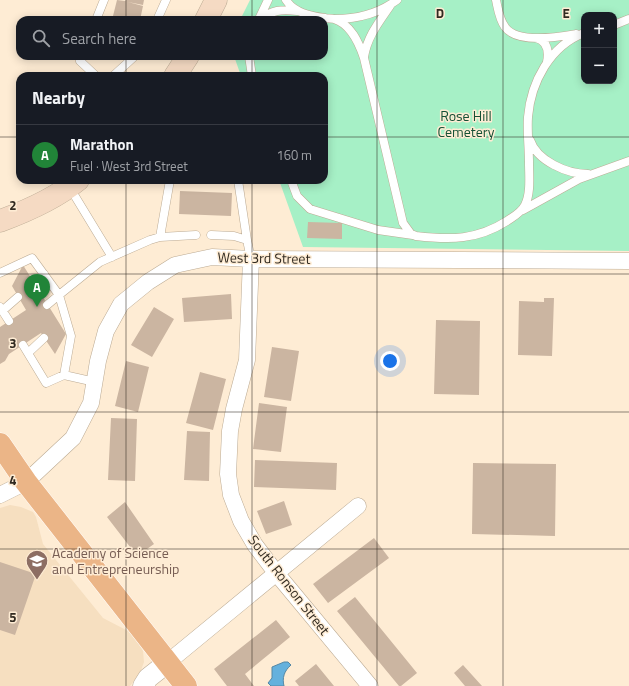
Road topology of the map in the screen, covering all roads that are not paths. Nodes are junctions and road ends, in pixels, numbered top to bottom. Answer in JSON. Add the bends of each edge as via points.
{"nodes":[{"id":1,"x":104,"y":0,"type":"edge"},
{"id":2,"x":166,"y":0,"type":"edge"},
{"id":3,"x":216,"y":0,"type":"edge"},
{"id":4,"x":268,"y":0,"type":"edge"},
{"id":5,"x":286,"y":0,"type":"edge"},
{"id":6,"x":496,"y":0,"type":"edge"},
{"id":7,"x":394,"y":2,"type":"edge"},
{"id":8,"x":299,"y":12,"type":"junction"},
{"id":9,"x":98,"y":16,"type":"edge"},
{"id":10,"x":158,"y":16,"type":"edge"},
{"id":11,"x":208,"y":16,"type":"edge"},
{"id":12,"x":261,"y":16,"type":"edge"},
{"id":13,"x":266,"y":16,"type":"edge"},
{"id":14,"x":313,"y":16,"type":"edge"},
{"id":15,"x":328,"y":18,"type":"edge"},
{"id":16,"x":334,"y":19,"type":"junction"},
{"id":17,"x":629,"y":19,"type":"edge"},
{"id":18,"x":617,"y":24,"type":"edge"},
{"id":19,"x":617,"y":25,"type":"edge"},
{"id":20,"x":629,"y":26,"type":"edge"},
{"id":21,"x":581,"y":33,"type":"edge"},
{"id":22,"x":581,"y":34,"type":"edge"},
{"id":23,"x":535,"y":37,"type":"junction"},
{"id":24,"x":364,"y":58,"type":"junction"},
{"id":25,"x":81,"y":60,"type":"edge"},
{"id":26,"x":131,"y":60,"type":"edge"},
{"id":27,"x":185,"y":60,"type":"edge"},
{"id":28,"x":250,"y":60,"type":"edge"},
{"id":29,"x":547,"y":63,"type":"junction"},
{"id":30,"x":91,"y":72,"type":"edge"},
{"id":31,"x":117,"y":72,"type":"edge"},
{"id":32,"x":178,"y":72,"type":"edge"},
{"id":33,"x":251,"y":72,"type":"edge"},
{"id":34,"x":528,"y":134,"type":"junction"},
{"id":35,"x":629,"y":161,"type":"edge"},
{"id":36,"x":594,"y":173,"type":"junction"},
{"id":37,"x":74,"y":184,"type":"edge"},
{"id":38,"x":169,"y":184,"type":"edge"},
{"id":39,"x":239,"y":184,"type":"edge"},
{"id":40,"x":292,"y":184,"type":"edge"},
{"id":41,"x":521,"y":212,"type":"junction"},
{"id":42,"x":0,"y":222,"type":"edge"},
{"id":43,"x":196,"y":235,"type":"dead end"},
{"id":44,"x":211,"y":235,"type":"dead end"},
{"id":45,"x":416,"y":236,"type":"junction"},
{"id":46,"x":160,"y":237,"type":"junction"},
{"id":47,"x":247,"y":240,"type":"junction"},
{"id":48,"x":112,"y":257,"type":"junction"},
{"id":49,"x":251,"y":259,"type":"junction"},
{"id":50,"x":629,"y":261,"type":"edge"},
{"id":51,"x":0,"y":273,"type":"edge"},
{"id":52,"x":44,"y":274,"type":"junction"},
{"id":53,"x":34,"y":283,"type":"dead end"},
{"id":54,"x":59,"y":295,"type":"junction"},
{"id":55,"x":18,"y":297,"type":"dead end"},
{"id":56,"x":48,"y":305,"type":"dead end"},
{"id":57,"x":1,"y":309,"type":"edge"},
{"id":58,"x":9,"y":321,"type":"dead end"},
{"id":59,"x":44,"y":338,"type":"dead end"},
{"id":60,"x":23,"y":345,"type":"dead end"},
{"id":61,"x":28,"y":353,"type":"junction"},
{"id":62,"x":64,"y":375,"type":"junction"},
{"id":63,"x":95,"y":382,"type":"junction"},
{"id":64,"x":0,"y":444,"type":"edge"},
{"id":65,"x":26,"y":482,"type":"junction"},
{"id":66,"x":0,"y":496,"type":"edge"},
{"id":67,"x":358,"y":506,"type":"dead end"},
{"id":68,"x":277,"y":574,"type":"junction"},
{"id":69,"x":167,"y":663,"type":"junction"},
{"id":70,"x":143,"y":686,"type":"edge"},
{"id":71,"x":186,"y":686,"type":"edge"},
{"id":72,"x":370,"y":686,"type":"edge"}],
"edges":[{"from":1,"to":9,"type":"lane"},
{"from":2,"to":10,"type":"lane"},
{"from":3,"to":11,"type":"main road"},
{"from":4,"to":12,"type":"lane"},
{"from":5,"to":8,"type":"lane"},
{"from":6,"to":23,"type":"lane","via":[[502,22],[509,32],[519,36]]},
{"from":7,"to":16,"type":"lane","via":[[360,17]]},
{"from":7,"to":24,"type":"lane","via":[[370,35]]},
{"from":8,"to":13,"type":"lane","via":[[276,11]]},
{"from":8,"to":14,"type":"lane"},
{"from":15,"to":16,"type":"lane"},
{"from":16,"to":24,"type":"lane","via":[[352,33]]},
{"from":17,"to":18,"type":"lane"},
{"from":19,"to":20,"type":"lane"},
{"from":21,"to":23,"type":"lane"},
{"from":22,"to":29,"type":"lane","via":[[565,43]]},
{"from":23,"to":29,"type":"lane","via":[[542,40],[547,47]]},
{"from":24,"to":45,"type":"lane","via":[[403,223],[411,234]]},
{"from":25,"to":30,"type":"lane"},
{"from":26,"to":31,"type":"lane"},
{"from":27,"to":32,"type":"main road"},
{"from":28,"to":33,"type":"lane"},
{"from":29,"to":34,"type":"lane","via":[[532,95]]},
{"from":34,"to":36,"type":"lane","via":[[534,148],[556,166],[578,173]]},
{"from":34,"to":41,"type":"lane","via":[[529,185],[526,203]]},
{"from":35,"to":36,"type":"lane"},
{"from":36,"to":41,"type":"lane","via":[[569,184]]},
{"from":37,"to":42,"type":"main road","via":[[44,202]]},
{"from":37,"to":48,"type":"lane"},
{"from":38,"to":46,"type":"lane"},
{"from":39,"to":47,"type":"lane"},
{"from":40,"to":45,"type":"lane","via":[[297,196],[310,209],[378,230]]},
{"from":41,"to":45,"type":"lane","via":[[481,234],[460,238]]},
{"from":43,"to":46,"type":"lane"},
{"from":44,"to":47,"type":"lane","via":[[234,236]]},
{"from":46,"to":48,"type":"lane"},
{"from":47,"to":49,"type":"lane"},
{"from":48,"to":54,"type":"lane","via":[[100,262]]},
{"from":49,"to":50,"type":"street","name":"West 3rd Street"},
{"from":49,"to":63,"type":"street","name":"West 3rd Street","via":[[204,258],[175,265],[148,282],[121,304],[106,331]]},
{"from":49,"to":68,"type":"street","name":"South Ronson Street","via":[[247,360],[230,431],[228,474],[231,495],[241,521]]},
{"from":51,"to":52,"type":"lane","via":[[32,258]]},
{"from":52,"to":53,"type":"lane"},
{"from":52,"to":54,"type":"lane"},
{"from":54,"to":56,"type":"lane"},
{"from":54,"to":62,"type":"lane","via":[[62,321],[71,336]]},
{"from":55,"to":57,"type":"lane"},
{"from":57,"to":58,"type":"lane"},
{"from":59,"to":61,"type":"lane"},
{"from":60,"to":61,"type":"lane"},
{"from":61,"to":62,"type":"lane","via":[[46,383]]},
{"from":62,"to":63,"type":"lane"},
{"from":63,"to":65,"type":"street","name":"West 3rd Street","via":[[91,403],[73,438]]},
{"from":64,"to":65,"type":"main road"},
{"from":65,"to":66,"type":"street","name":"West 3rd Street"},
{"from":65,"to":69,"type":"main road"},
{"from":67,"to":68,"type":"street"},
{"from":68,"to":69,"type":"street"},
{"from":68,"to":72,"type":"street","name":"South Ronson Street"},
{"from":69,"to":70,"type":"street","via":[[148,678]]},
{"from":69,"to":71,"type":"main road"}]}
